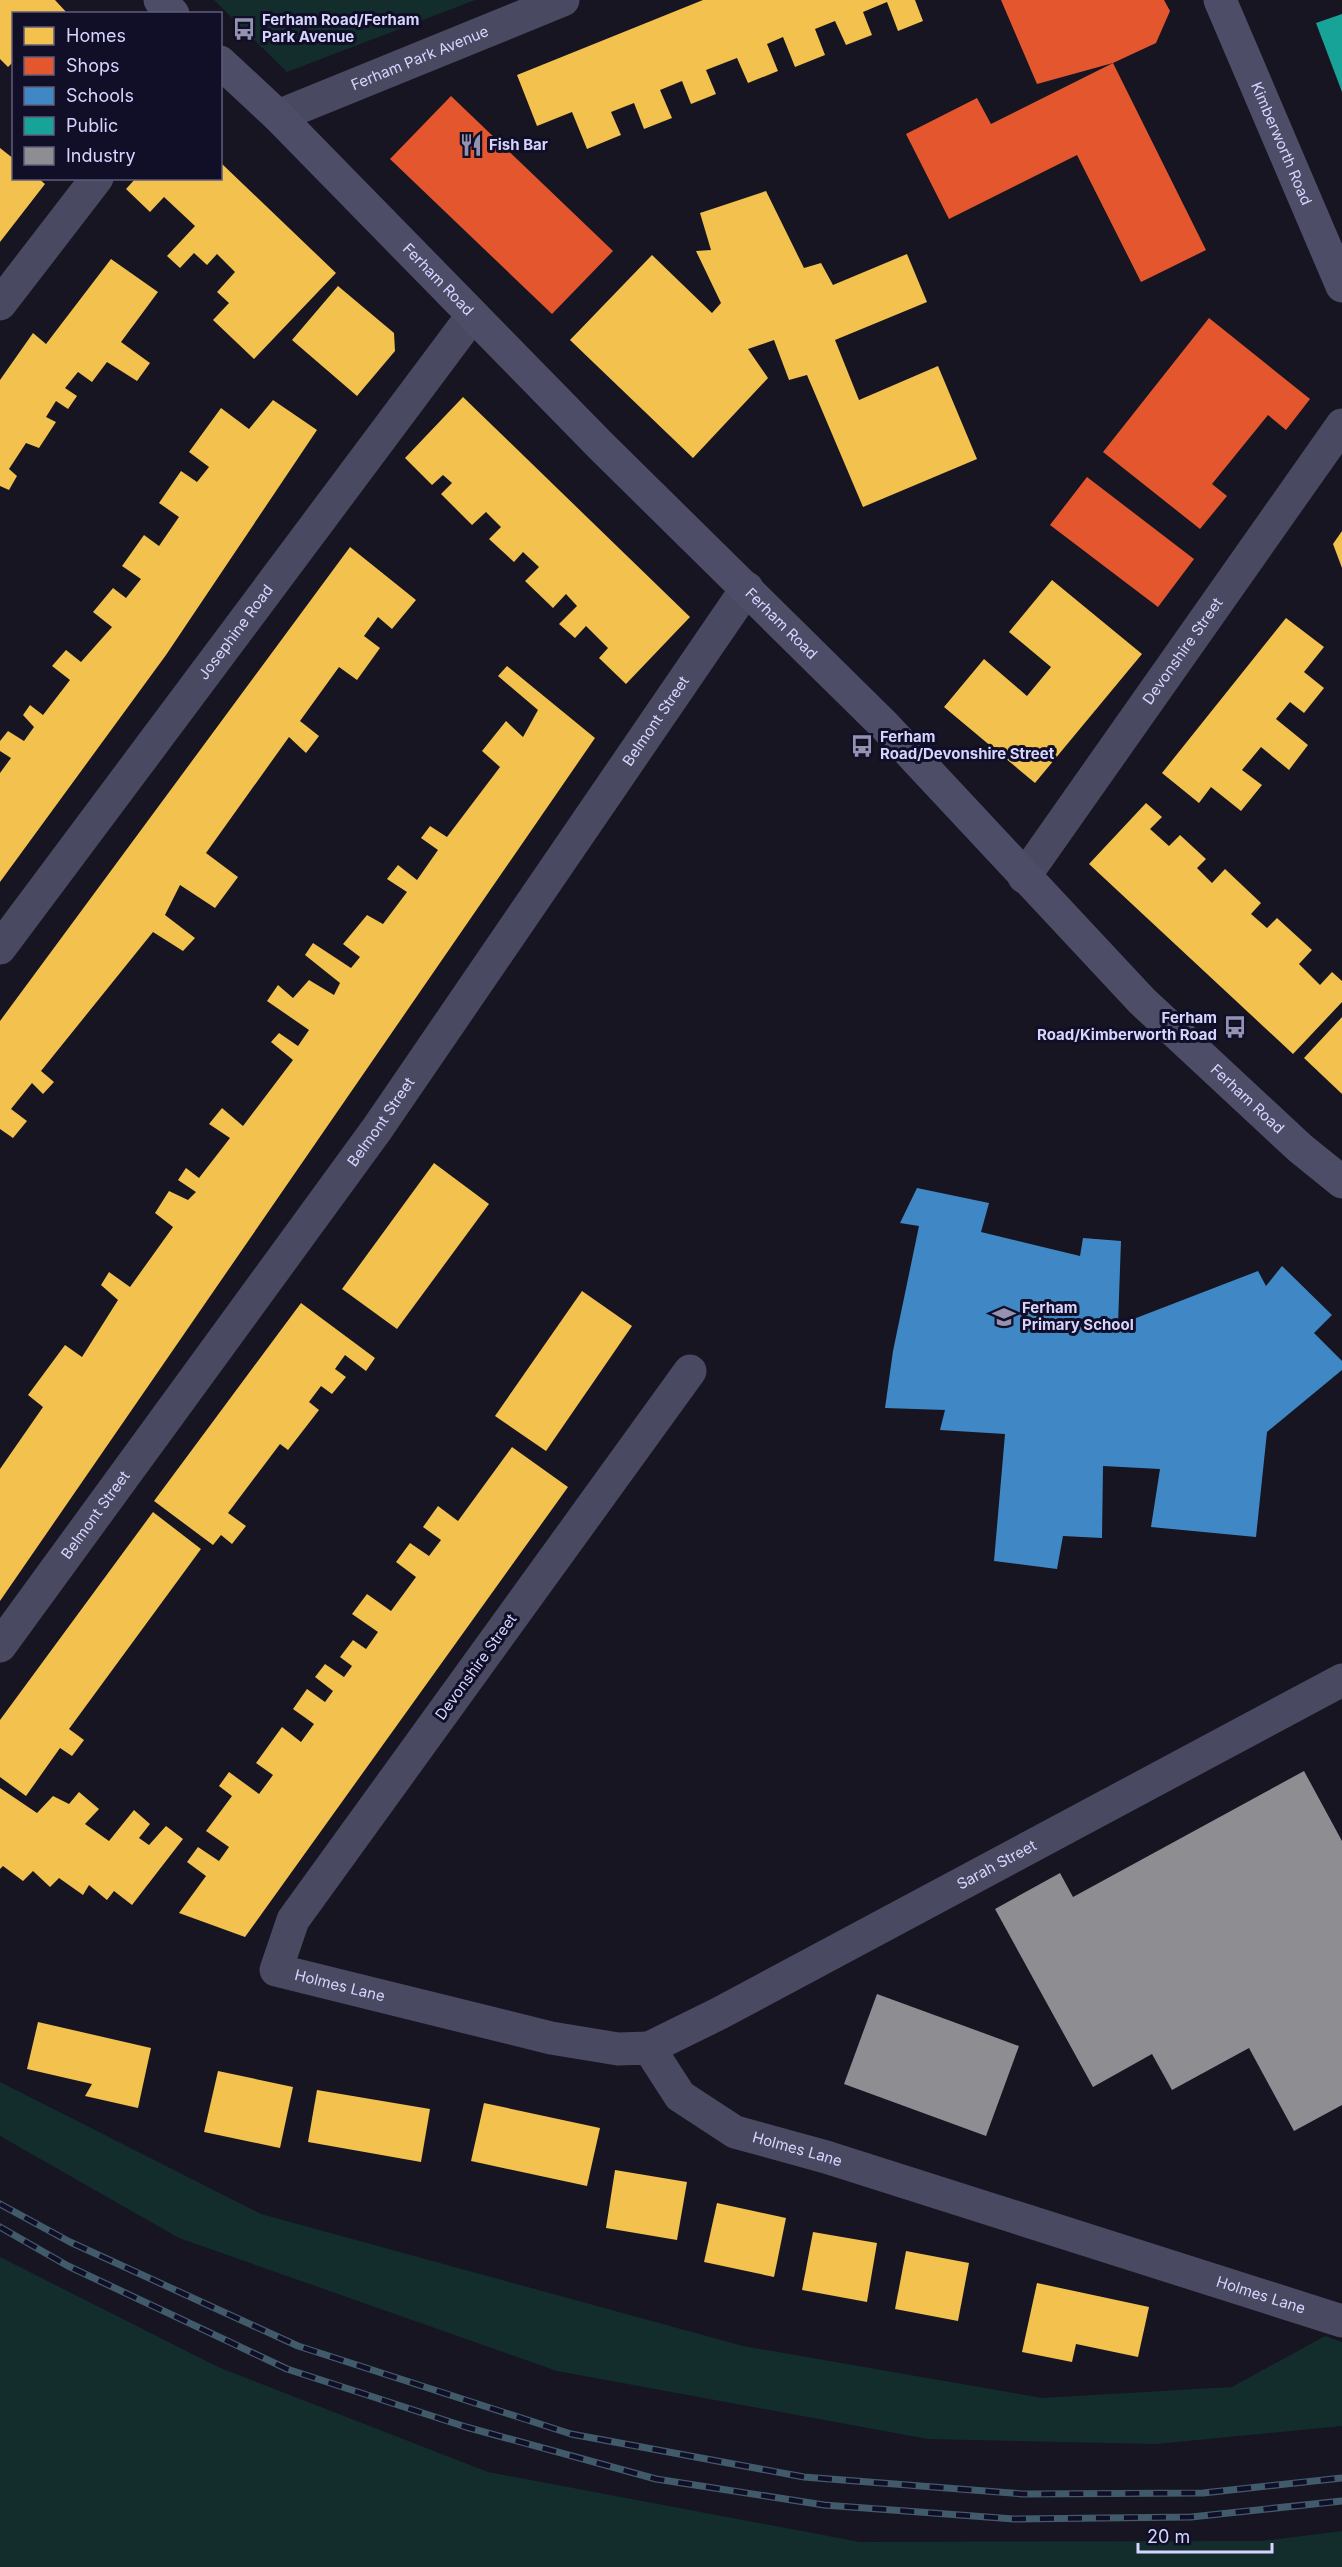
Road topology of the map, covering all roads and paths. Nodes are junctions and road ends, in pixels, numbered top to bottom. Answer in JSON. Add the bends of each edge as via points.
{"nodes":[{"id":1,"x":160,"y":0,"type":"edge"},
{"id":2,"x":563,"y":0,"type":"edge"},
{"id":3,"x":1220,"y":0,"type":"edge"},
{"id":4,"x":171,"y":12,"type":"edge"},
{"id":5,"x":222,"y":64,"type":"edge"},
{"id":6,"x":278,"y":116,"type":"junction"},
{"id":7,"x":95,"y":180,"type":"edge"},
{"id":8,"x":1342,"y":286,"type":"edge"},
{"id":9,"x":0,"y":304,"type":"edge"},
{"id":10,"x":472,"y":316,"type":"junction"},
{"id":11,"x":1342,"y":425,"type":"edge"},
{"id":12,"x":747,"y":588,"type":"junction"},
{"id":13,"x":1024,"y":878,"type":"junction"},
{"id":14,"x":0,"y":948,"type":"edge"},
{"id":15,"x":1342,"y":1182,"type":"edge"},
{"id":16,"x":690,"y":1371,"type":"dead end"},
{"id":17,"x":0,"y":1646,"type":"edge"},
{"id":18,"x":1342,"y":1680,"type":"edge"},
{"id":19,"x":276,"y":1970,"type":"joint"},
{"id":20,"x":649,"y":2048,"type":"junction"},
{"id":21,"x":1342,"y":2321,"type":"edge"}],
"edges":[{"from":1,"to":4,"type":"street"},
{"from":2,"to":6,"type":"street","name":"Ferham Park Avenue"},
{"from":3,"to":8,"type":"street","name":"Kimberworth Road"},
{"from":5,"to":6,"type":"street","name":"Ferham Road"},
{"from":6,"to":10,"type":"street","name":"Ferham Road"},
{"from":7,"to":9,"type":"street"},
{"from":10,"to":12,"type":"street","name":"Ferham Road"},
{"from":10,"to":14,"type":"street","name":"Josephine Road"},
{"from":11,"to":13,"type":"street","name":"Devonshire Street"},
{"from":12,"to":13,"type":"street","name":"Ferham Road","via":[[885,726]]},
{"from":12,"to":17,"type":"street","name":"Belmont Street","via":[[377,1129]]},
{"from":13,"to":15,"type":"street","name":"Ferham Road","via":[[1150,1008],[1300,1148]]},
{"from":16,"to":19,"type":"street","name":"Devonshire Street","via":[[293,1920]]},
{"from":18,"to":20,"type":"street","name":"Sarah Street"},
{"from":19,"to":20,"type":"street","name":"Holmes Lane","via":[[551,2038],[618,2049]]},
{"from":20,"to":21,"type":"street","name":"Holmes Lane","via":[[680,2096],[735,2132]]}]}
